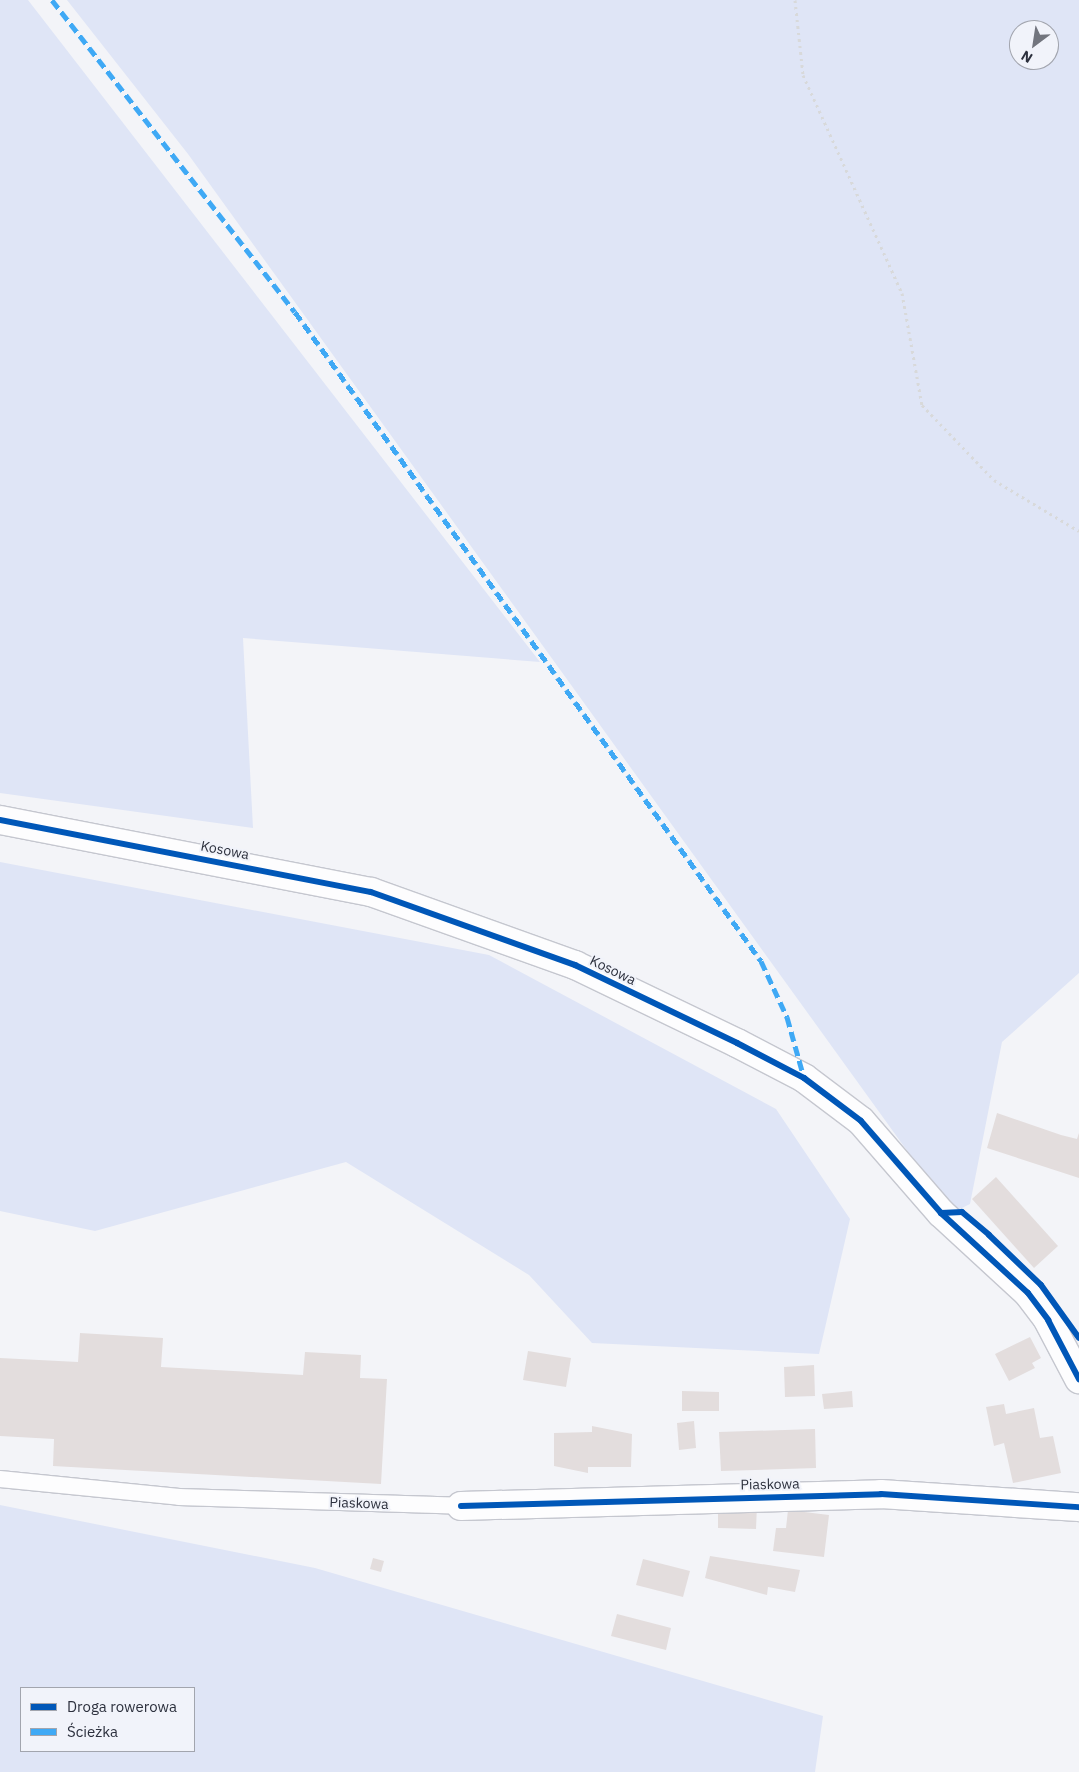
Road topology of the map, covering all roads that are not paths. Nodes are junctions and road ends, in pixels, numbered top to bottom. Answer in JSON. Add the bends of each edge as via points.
{"nodes":[{"id":1,"x":0,"y":820,"type":"edge"},
{"id":2,"x":1079,"y":1379,"type":"edge"},
{"id":3,"x":0,"y":1478,"type":"edge"},
{"id":4,"x":461,"y":1506,"type":"joint"},
{"id":5,"x":1079,"y":1508,"type":"edge"}],
"edges":[{"from":1,"to":2,"type":"street","name":"Kosowa","via":[[371,892],[574,965],[745,1047],[804,1078],[861,1121],[940,1213],[1028,1293],[1048,1320]]},
{"from":3,"to":4,"type":"lane","name":"Piaskowa","via":[[179,1497]]},
{"from":4,"to":5,"type":"street","name":"Piaskowa","via":[[881,1494]]}]}
